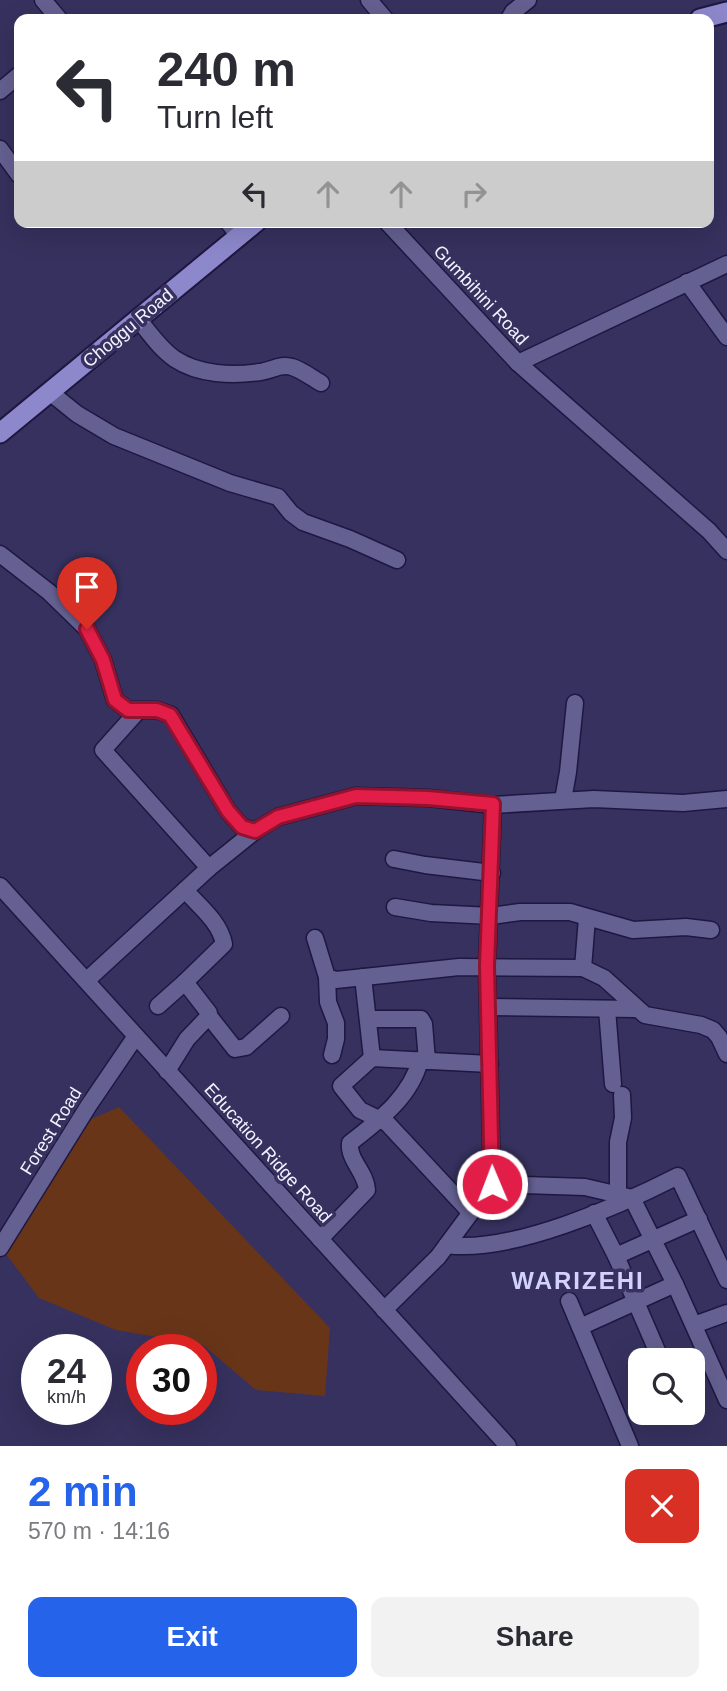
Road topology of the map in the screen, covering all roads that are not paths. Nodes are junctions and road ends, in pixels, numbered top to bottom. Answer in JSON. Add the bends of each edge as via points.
{"nodes":[{"id":1,"x":43,"y":0,"type":"edge"},
{"id":2,"x":369,"y":0,"type":"edge"},
{"id":3,"x":528,"y":0,"type":"edge"},
{"id":4,"x":55,"y":14,"type":"edge"},
{"id":5,"x":381,"y":14,"type":"edge"},
{"id":6,"x":512,"y":14,"type":"edge"},
{"id":7,"x":14,"y":79,"type":"edge"},
{"id":8,"x":0,"y":91,"type":"edge"},
{"id":9,"x":0,"y":149,"type":"edge"},
{"id":10,"x":14,"y":168,"type":"edge"},
{"id":11,"x":393,"y":228,"type":"edge"},
{"id":12,"x":233,"y":229,"type":"edge"},
{"id":13,"x":727,"y":264,"type":"edge"},
{"id":14,"x":687,"y":282,"type":"junction"},
{"id":15,"x":138,"y":319,"type":"junction"},
{"id":16,"x":727,"y":337,"type":"edge"},
{"id":17,"x":519,"y":363,"type":"junction"},
{"id":18,"x":321,"y":383,"type":"dead end"},
{"id":19,"x":51,"y":393,"type":"junction"},
{"id":20,"x":0,"y":433,"type":"edge"},
{"id":21,"x":727,"y":551,"type":"edge"},
{"id":22,"x":0,"y":554,"type":"edge"},
{"id":23,"x":397,"y":560,"type":"dead end"},
{"id":24,"x":575,"y":703,"type":"dead end"},
{"id":25,"x":138,"y":711,"type":"junction"},
{"id":26,"x":727,"y":799,"type":"edge"},
{"id":27,"x":563,"y":800,"type":"junction"},
{"id":28,"x":493,"y":804,"type":"junction"},
{"id":29,"x":255,"y":831,"type":"junction"},
{"id":30,"x":394,"y":859,"type":"dead end"},
{"id":31,"x":209,"y":868,"type":"junction"},
{"id":32,"x":492,"y":873,"type":"junction"},
{"id":33,"x":0,"y":886,"type":"edge"},
{"id":34,"x":185,"y":890,"type":"junction"},
{"id":35,"x":395,"y":907,"type":"dead end"},
{"id":36,"x":491,"y":916,"type":"junction"},
{"id":37,"x":587,"y":918,"type":"junction"},
{"id":38,"x":711,"y":930,"type":"dead end"},
{"id":39,"x":315,"y":938,"type":"dead end"},
{"id":40,"x":487,"y":966,"type":"junction"},
{"id":41,"x":583,"y":968,"type":"junction"},
{"id":42,"x":327,"y":977,"type":"junction"},
{"id":43,"x":363,"y":977,"type":"junction"},
{"id":44,"x":87,"y":980,"type":"junction"},
{"id":45,"x":185,"y":982,"type":"junction"},
{"id":46,"x":158,"y":1006,"type":"dead end"},
{"id":47,"x":489,"y":1007,"type":"junction"},
{"id":48,"x":607,"y":1009,"type":"junction"},
{"id":49,"x":636,"y":1009,"type":"junction"},
{"id":50,"x":209,"y":1016,"type":"junction"},
{"id":51,"x":281,"y":1016,"type":"dead end"},
{"id":52,"x":368,"y":1018,"type":"junction"},
{"id":53,"x":136,"y":1036,"type":"junction"},
{"id":54,"x":727,"y":1054,"type":"edge"},
{"id":55,"x":332,"y":1055,"type":"dead end"},
{"id":56,"x":372,"y":1058,"type":"junction"},
{"id":57,"x":424,"y":1061,"type":"junction"},
{"id":58,"x":489,"y":1064,"type":"junction"},
{"id":59,"x":167,"y":1071,"type":"junction"},
{"id":60,"x":381,"y":1119,"type":"junction"},
{"id":61,"x":492,"y":1184,"type":"junction"},
{"id":62,"x":625,"y":1196,"type":"junction"},
{"id":63,"x":470,"y":1212,"type":"junction"},
{"id":64,"x":594,"y":1213,"type":"junction"},
{"id":65,"x":699,"y":1219,"type":"junction"},
{"id":66,"x":320,"y":1239,"type":"junction"},
{"id":67,"x":653,"y":1241,"type":"junction"},
{"id":68,"x":447,"y":1245,"type":"junction"},
{"id":69,"x":0,"y":1248,"type":"edge"},
{"id":70,"x":616,"y":1256,"type":"junction"},
{"id":71,"x":727,"y":1280,"type":"edge"},
{"id":72,"x":675,"y":1284,"type":"junction"},
{"id":73,"x":569,"y":1301,"type":"dead end"},
{"id":74,"x":635,"y":1303,"type":"junction"},
{"id":75,"x":384,"y":1310,"type":"junction"},
{"id":76,"x":727,"y":1313,"type":"edge"},
{"id":77,"x":694,"y":1325,"type":"junction"},
{"id":78,"x":580,"y":1327,"type":"junction"},
{"id":79,"x":656,"y":1348,"type":"edge"},
{"id":80,"x":720,"y":1368,"type":"edge"},
{"id":81,"x":727,"y":1400,"type":"edge"},
{"id":82,"x":508,"y":1446,"type":"edge"},
{"id":83,"x":630,"y":1446,"type":"edge"}],
"edges":[{"from":1,"to":4,"type":"street"},
{"from":2,"to":5,"type":"street"},
{"from":3,"to":6,"type":"street"},
{"from":7,"to":8,"type":"street"},
{"from":9,"to":10,"type":"street"},
{"from":11,"to":17,"type":"street","name":"Gumbihini Road"},
{"from":12,"to":15,"type":"main road","name":"Choggu Road"},
{"from":13,"to":14,"type":"street"},
{"from":14,"to":16,"type":"street"},
{"from":14,"to":17,"type":"street"},
{"from":15,"to":18,"type":"street","via":[[159,345],[187,364],[231,375],[291,366]]},
{"from":15,"to":19,"type":"main road","name":"Choggu Road"},
{"from":17,"to":21,"type":"street","name":"Gumbihini Road"},
{"from":19,"to":20,"type":"main road","name":"Choggu Road"},
{"from":19,"to":23,"type":"street","via":[[114,436],[278,497],[303,522]]},
{"from":22,"to":25,"type":"street","via":[[87,629],[103,660],[115,700]]},
{"from":24,"to":27,"type":"street"},
{"from":25,"to":29,"type":"street","via":[[170,715],[228,811],[242,827]]},
{"from":25,"to":31,"type":"street","via":[[103,750]]},
{"from":26,"to":27,"type":"street","via":[[683,803]]},
{"from":27,"to":28,"type":"street"},
{"from":28,"to":29,"type":"street","via":[[356,796],[278,817]]},
{"from":28,"to":32,"type":"street"},
{"from":29,"to":31,"type":"street"},
{"from":30,"to":32,"type":"street"},
{"from":31,"to":34,"type":"street"},
{"from":32,"to":36,"type":"street"},
{"from":33,"to":44,"type":"street","name":"Education Ridge Road"},
{"from":34,"to":44,"type":"street"},
{"from":34,"to":45,"type":"street","via":[[215,924],[224,944]]},
{"from":35,"to":36,"type":"street"},
{"from":36,"to":37,"type":"street","via":[[570,912]]},
{"from":36,"to":40,"type":"street"},
{"from":37,"to":38,"type":"street","via":[[633,930]]},
{"from":37,"to":41,"type":"street"},
{"from":39,"to":42,"type":"street"},
{"from":40,"to":41,"type":"street"},
{"from":40,"to":43,"type":"street"},
{"from":40,"to":47,"type":"street"},
{"from":41,"to":49,"type":"street","via":[[604,978]]},
{"from":42,"to":43,"type":"street"},
{"from":42,"to":55,"type":"street","via":[[335,1023]]},
{"from":43,"to":52,"type":"street"},
{"from":44,"to":53,"type":"street","name":"Education Ridge Road"},
{"from":45,"to":46,"type":"street"},
{"from":45,"to":50,"type":"street"},
{"from":47,"to":48,"type":"street"},
{"from":47,"to":58,"type":"street"},
{"from":48,"to":49,"type":"street"},
{"from":48,"to":62,"type":"street","via":[[623,1118],[618,1142]]},
{"from":49,"to":54,"type":"street","via":[[713,1030]]},
{"from":50,"to":51,"type":"street","via":[[235,1049],[246,1047]]},
{"from":50,"to":59,"type":"street","via":[[187,1039]]},
{"from":52,"to":56,"type":"street"},
{"from":52,"to":57,"type":"street","via":[[421,1019]]},
{"from":53,"to":59,"type":"street","name":"Education Ridge Road"},
{"from":53,"to":69,"type":"street","name":"Forest Road"},
{"from":56,"to":57,"type":"street"},
{"from":56,"to":60,"type":"street","via":[[341,1086],[360,1110]]},
{"from":57,"to":58,"type":"street"},
{"from":57,"to":60,"type":"street","via":[[413,1082]]},
{"from":58,"to":61,"type":"street"},
{"from":59,"to":66,"type":"street","name":"Education Ridge Road"},
{"from":60,"to":63,"type":"street"},
{"from":60,"to":66,"type":"street","via":[[349,1146],[367,1190]]},
{"from":61,"to":62,"type":"street","via":[[585,1187]]},
{"from":61,"to":63,"type":"street"},
{"from":62,"to":64,"type":"street"},
{"from":62,"to":65,"type":"street","via":[[678,1176]]},
{"from":62,"to":67,"type":"street"},
{"from":63,"to":68,"type":"street"},
{"from":64,"to":68,"type":"street","via":[[546,1231],[490,1244]]},
{"from":64,"to":70,"type":"street"},
{"from":65,"to":67,"type":"street"},
{"from":65,"to":71,"type":"street"},
{"from":66,"to":75,"type":"street","name":"Education Ridge Road"},
{"from":67,"to":70,"type":"street"},
{"from":67,"to":72,"type":"street"},
{"from":68,"to":75,"type":"street"},
{"from":70,"to":74,"type":"street"},
{"from":72,"to":74,"type":"street"},
{"from":72,"to":77,"type":"street"},
{"from":73,"to":78,"type":"street"},
{"from":74,"to":78,"type":"street"},
{"from":74,"to":79,"type":"street"},
{"from":75,"to":82,"type":"street","name":"Education Ridge Road"},
{"from":76,"to":77,"type":"street"},
{"from":77,"to":80,"type":"street"},
{"from":78,"to":83,"type":"street"},
{"from":80,"to":81,"type":"street"}]}
